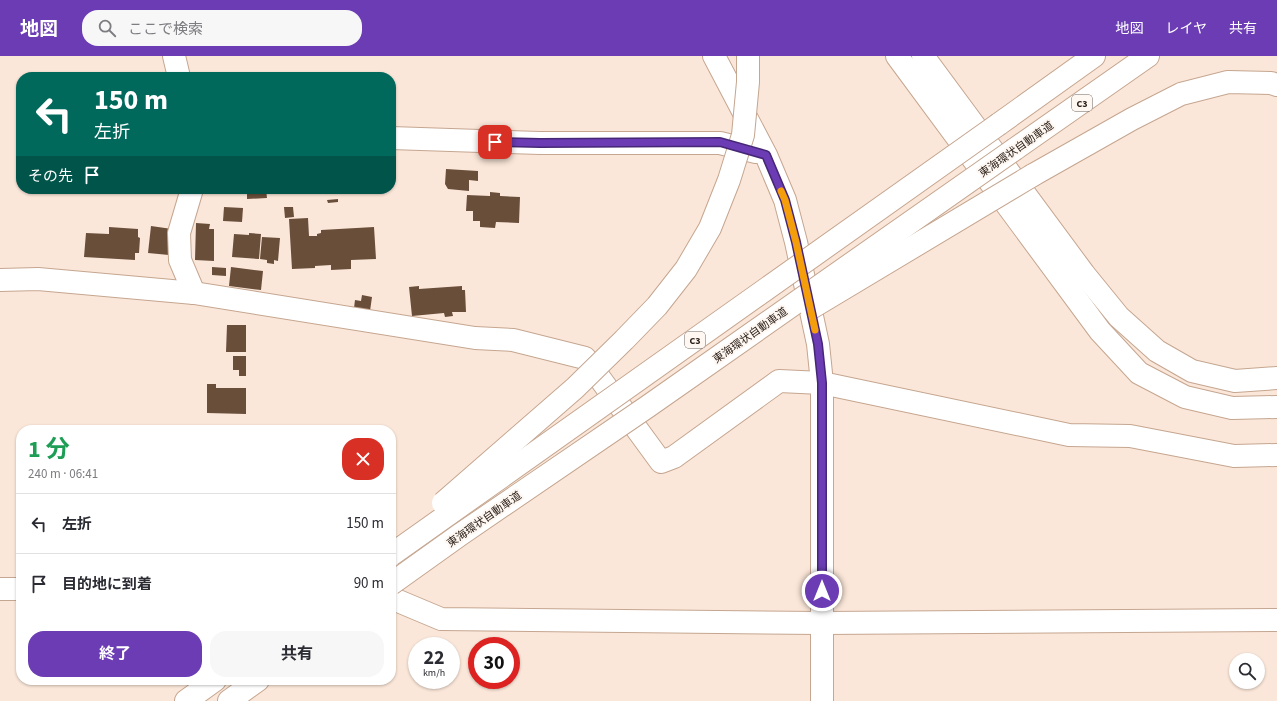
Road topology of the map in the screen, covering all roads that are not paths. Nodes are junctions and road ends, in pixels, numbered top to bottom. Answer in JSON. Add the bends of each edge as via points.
{"nodes":[{"id":1,"x":174,"y":56,"type":"edge"},
{"id":2,"x":714,"y":56,"type":"edge"},
{"id":3,"x":748,"y":56,"type":"edge"},
{"id":4,"x":897,"y":56,"type":"edge"},
{"id":5,"x":923,"y":56,"type":"edge"},
{"id":6,"x":1094,"y":56,"type":"edge"},
{"id":7,"x":1148,"y":56,"type":"edge"},
{"id":8,"x":178,"y":72,"type":"edge"},
{"id":9,"x":1277,"y":85,"type":"edge"},
{"id":10,"x":396,"y":138,"type":"edge"},
{"id":11,"x":766,"y":155,"type":"junction"},
{"id":12,"x":190,"y":194,"type":"edge"},
{"id":13,"x":0,"y":280,"type":"edge"},
{"id":14,"x":194,"y":292,"type":"junction"},
{"id":15,"x":1277,"y":378,"type":"edge"},
{"id":16,"x":822,"y":383,"type":"junction"},
{"id":17,"x":647,"y":407,"type":"junction"},
{"id":18,"x":1277,"y":407,"type":"edge"},
{"id":19,"x":1277,"y":454,"type":"edge"},
{"id":20,"x":396,"y":545,"type":"edge"},
{"id":21,"x":396,"y":551,"type":"edge"},
{"id":22,"x":396,"y":580,"type":"edge"},
{"id":23,"x":0,"y":589,"type":"edge"},
{"id":24,"x":16,"y":589,"type":"edge"},
{"id":25,"x":396,"y":600,"type":"edge"},
{"id":26,"x":1277,"y":620,"type":"edge"},
{"id":27,"x":821,"y":622,"type":"junction"},
{"id":28,"x":208,"y":685,"type":"edge"},
{"id":29,"x":251,"y":685,"type":"edge"},
{"id":30,"x":186,"y":701,"type":"edge"},
{"id":31,"x":229,"y":701,"type":"edge"},
{"id":32,"x":822,"y":701,"type":"edge"}],
"edges":[{"from":1,"to":8,"type":"main road"},
{"from":2,"to":11,"type":"main road"},
{"from":3,"to":20,"type":"main road","bridge":true,"via":[[742,135],[732,173],[710,228],[686,268],[657,306],[580,382]]},
{"from":4,"to":18,"type":"main road","via":[[1100,331],[1139,373],[1185,398],[1232,408]]},
{"from":5,"to":15,"type":"main road","via":[[1084,274],[1119,317],[1135,332],[1157,351],[1192,371],[1235,381]]},
{"from":6,"to":21,"type":"main road","number":"C3","bridge":true},
{"from":7,"to":17,"type":"main road","name":"東海環状自動車道","number":"C3","bridge":true},
{"from":9,"to":17,"type":"main road","bridge":true,"via":[[1228,82],[1181,94],[1132,118]]},
{"from":10,"to":11,"type":"main road","via":[[540,143],[720,142]]},
{"from":11,"to":16,"type":"main road","via":[[785,200],[796,242],[818,344]]},
{"from":12,"to":14,"type":"main road","via":[[179,232],[180,260]]},
{"from":13,"to":14,"type":"main road","via":[[38,279]]},
{"from":14,"to":16,"type":"main road","via":[[475,338],[513,340],[585,358],[661,462],[674,457],[779,381]]},
{"from":16,"to":19,"type":"main road","via":[[1069,435],[1130,436],[1234,456]]},
{"from":16,"to":27,"type":"main road"},
{"from":17,"to":22,"type":"main road","name":"東海環状自動車道","number":"C3","bridge":true},
{"from":23,"to":24,"type":"main road"},
{"from":25,"to":27,"type":"main road","via":[[442,619]]},
{"from":26,"to":27,"type":"main road"},
{"from":27,"to":32,"type":"main road"},
{"from":28,"to":30,"type":"main road"},
{"from":29,"to":31,"type":"main road"}]}
